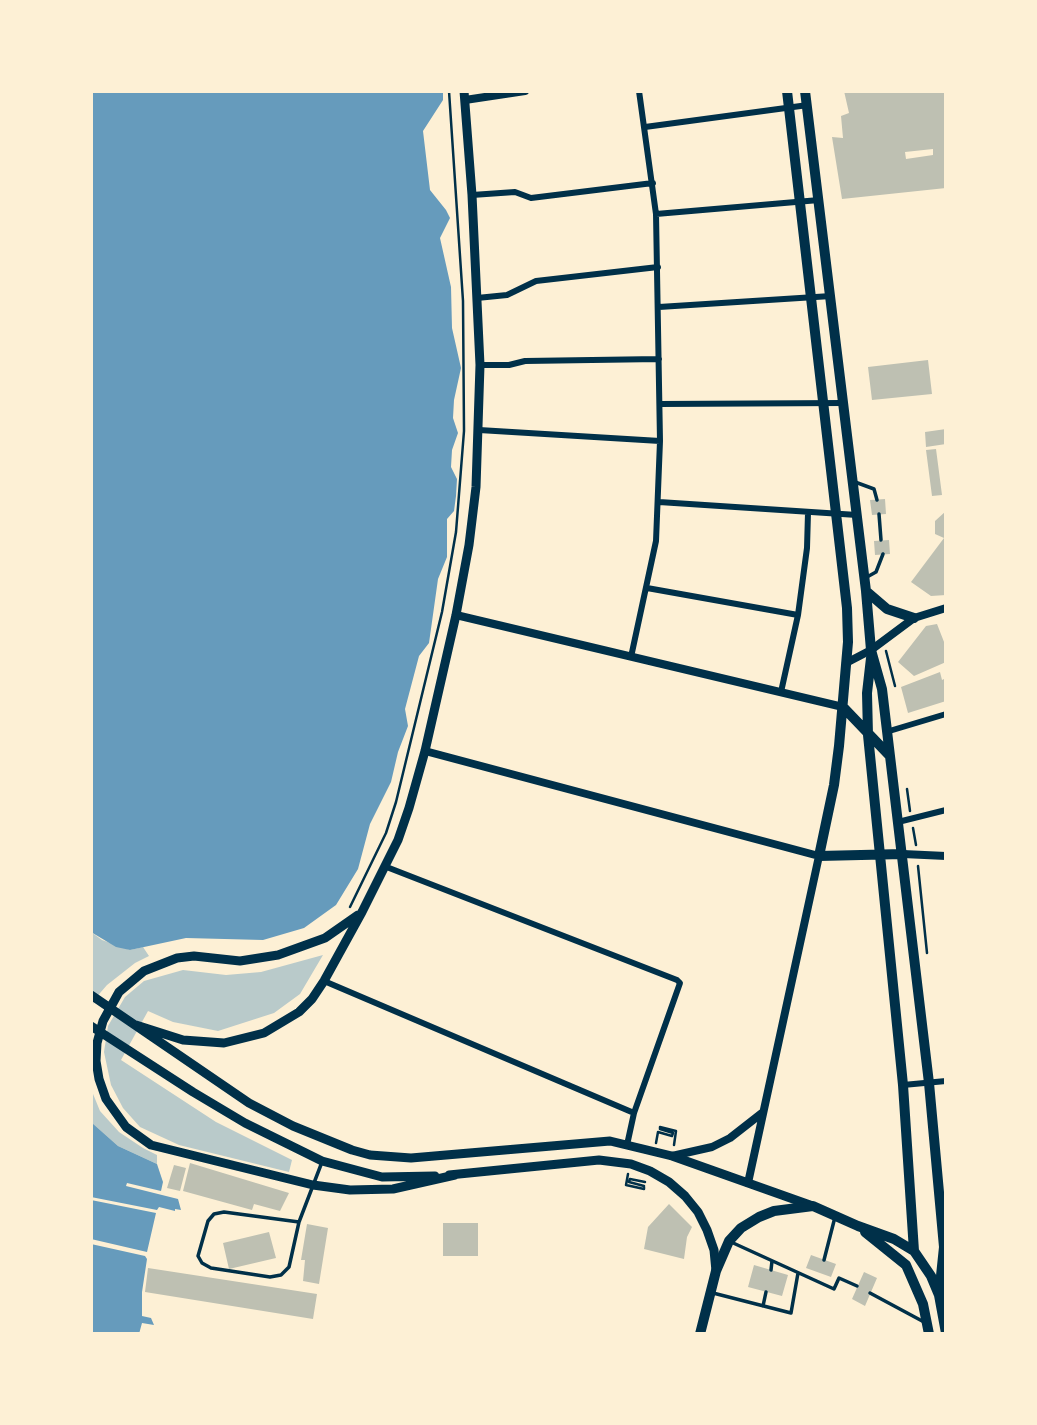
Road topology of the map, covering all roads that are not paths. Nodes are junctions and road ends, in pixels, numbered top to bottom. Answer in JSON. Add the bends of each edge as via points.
{"nodes":[{"id":1,"x":525,"y":91,"type":"edge"},
{"id":2,"x":639,"y":91,"type":"edge"},
{"id":3,"x":786,"y":91,"type":"edge"},
{"id":4,"x":806,"y":91,"type":"edge"},
{"id":5,"x":464,"y":95,"type":"edge"},
{"id":6,"x":808,"y":105,"type":"junction"},
{"id":7,"x":790,"y":108,"type":"junction"},
{"id":8,"x":645,"y":127,"type":"junction"},
{"id":9,"x":653,"y":183,"type":"junction"},
{"id":10,"x":472,"y":195,"type":"junction"},
{"id":11,"x":819,"y":200,"type":"junction"},
{"id":12,"x":800,"y":202,"type":"junction"},
{"id":13,"x":656,"y":214,"type":"junction"},
{"id":14,"x":658,"y":267,"type":"junction"},
{"id":15,"x":831,"y":296,"type":"junction"},
{"id":16,"x":477,"y":298,"type":"junction"},
{"id":17,"x":811,"y":298,"type":"junction"},
{"id":18,"x":659,"y":307,"type":"junction"},
{"id":19,"x":659,"y":359,"type":"junction"},
{"id":20,"x":480,"y":365,"type":"junction"},
{"id":21,"x":843,"y":403,"type":"junction"},
{"id":22,"x":660,"y":404,"type":"junction"},
{"id":23,"x":824,"y":404,"type":"junction"},
{"id":24,"x":479,"y":430,"type":"junction"},
{"id":25,"x":660,"y":441,"type":"junction"},
{"id":26,"x":853,"y":481,"type":"junction"},
{"id":27,"x":877,"y":499,"type":"dead end"},
{"id":28,"x":659,"y":502,"type":"junction"},
{"id":29,"x":808,"y":513,"type":"junction"},
{"id":30,"x":836,"y":514,"type":"junction"},
{"id":31,"x":879,"y":514,"type":"dead end"},
{"id":32,"x":857,"y":515,"type":"junction"},
{"id":33,"x":881,"y":540,"type":"dead end"},
{"id":34,"x":883,"y":554,"type":"dead end"},
{"id":35,"x":865,"y":585,"type":"junction"},
{"id":36,"x":647,"y":588,"type":"junction"},
{"id":37,"x":946,"y":608,"type":"edge"},
{"id":38,"x":456,"y":615,"type":"junction"},
{"id":39,"x":798,"y":615,"type":"junction"},
{"id":40,"x":915,"y":618,"type":"junction"},
{"id":41,"x":871,"y":650,"type":"junction"},
{"id":42,"x":631,"y":657,"type":"junction"},
{"id":43,"x":846,"y":663,"type":"junction"},
{"id":44,"x":781,"y":692,"type":"junction"},
{"id":45,"x":843,"y":707,"type":"junction"},
{"id":46,"x":946,"y":714,"type":"edge"},
{"id":47,"x":886,"y":732,"type":"junction"},
{"id":48,"x":868,"y":735,"type":"junction"},
{"id":49,"x":425,"y":751,"type":"junction"},
{"id":50,"x":889,"y":755,"type":"junction"},
{"id":51,"x":946,"y":810,"type":"edge"},
{"id":52,"x":898,"y":822,"type":"junction"},
{"id":53,"x":903,"y":854,"type":"junction"},
{"id":54,"x":880,"y":855,"type":"junction"},
{"id":55,"x":819,"y":856,"type":"junction"},
{"id":56,"x":946,"y":856,"type":"edge"},
{"id":57,"x":384,"y":866,"type":"junction"},
{"id":58,"x":362,"y":912,"type":"junction"},
{"id":59,"x":324,"y":981,"type":"junction"},
{"id":60,"x":91,"y":995,"type":"edge"},
{"id":61,"x":136,"y":1025,"type":"junction"},
{"id":62,"x":91,"y":1026,"type":"edge"},
{"id":63,"x":946,"y":1081,"type":"edge"},
{"id":64,"x":929,"y":1083,"type":"junction"},
{"id":65,"x":903,"y":1085,"type":"junction"},
{"id":66,"x":634,"y":1113,"type":"junction"},
{"id":67,"x":762,"y":1113,"type":"junction"},
{"id":68,"x":627,"y":1144,"type":"junction"},
{"id":69,"x":672,"y":1156,"type":"junction"},
{"id":70,"x":322,"y":1161,"type":"junction"},
{"id":71,"x":455,"y":1175,"type":"junction"},
{"id":72,"x":748,"y":1183,"type":"junction"},
{"id":73,"x":313,"y":1185,"type":"junction"},
{"id":74,"x":813,"y":1206,"type":"junction"},
{"id":75,"x":836,"y":1215,"type":"junction"},
{"id":76,"x":299,"y":1222,"type":"junction"},
{"id":77,"x":858,"y":1226,"type":"junction"},
{"id":78,"x":729,"y":1241,"type":"junction"},
{"id":79,"x":914,"y":1251,"type":"junction"},
{"id":80,"x":824,"y":1260,"type":"dead end"},
{"id":81,"x":772,"y":1261,"type":"junction"},
{"id":82,"x":771,"y":1270,"type":"dead end"},
{"id":83,"x":716,"y":1271,"type":"junction"},
{"id":84,"x":798,"y":1273,"type":"junction"},
{"id":85,"x":819,"y":1273,"type":"dead end"},
{"id":86,"x":817,"y":1281,"type":"junction"},
{"id":87,"x":858,"y":1286,"type":"dead end"},
{"id":88,"x":766,"y":1292,"type":"dead end"},
{"id":89,"x":711,"y":1293,"type":"junction"},
{"id":90,"x":870,"y":1293,"type":"dead end"},
{"id":91,"x":939,"y":1295,"type":"junction"},
{"id":92,"x":763,"y":1306,"type":"junction"},
{"id":93,"x":945,"y":1310,"type":"edge"},
{"id":94,"x":929,"y":1329,"type":"edge"},
{"id":95,"x":946,"y":1333,"type":"edge"},
{"id":96,"x":700,"y":1334,"type":"edge"}],
"edges":[{"from":1,"to":5,"type":"street"},
{"from":2,"to":8,"type":"street"},
{"from":3,"to":7,"type":"main road"},
{"from":4,"to":6,"type":"main road"},
{"from":5,"to":10,"type":"main road"},
{"from":6,"to":7,"type":"street"},
{"from":6,"to":11,"type":"main road"},
{"from":7,"to":8,"type":"street"},
{"from":7,"to":12,"type":"main road"},
{"from":8,"to":9,"type":"street"},
{"from":9,"to":10,"type":"street","via":[[531,198],[514,192]]},
{"from":9,"to":13,"type":"street"},
{"from":10,"to":16,"type":"main road"},
{"from":11,"to":12,"type":"street"},
{"from":11,"to":15,"type":"main road"},
{"from":12,"to":13,"type":"street"},
{"from":12,"to":17,"type":"main road"},
{"from":13,"to":14,"type":"street"},
{"from":14,"to":16,"type":"street","via":[[536,281],[507,295]]},
{"from":14,"to":18,"type":"street"},
{"from":15,"to":17,"type":"street"},
{"from":15,"to":21,"type":"main road"},
{"from":16,"to":20,"type":"main road"},
{"from":17,"to":18,"type":"street"},
{"from":17,"to":23,"type":"main road"},
{"from":18,"to":19,"type":"street"},
{"from":19,"to":20,"type":"street"},
{"from":19,"to":22,"type":"street"},
{"from":20,"to":24,"type":"main road"},
{"from":21,"to":23,"type":"street"},
{"from":21,"to":26,"type":"main road"},
{"from":22,"to":23,"type":"street"},
{"from":22,"to":25,"type":"street"},
{"from":23,"to":30,"type":"main road"},
{"from":24,"to":25,"type":"street"},
{"from":24,"to":38,"type":"main road","via":[[472,517]]},
{"from":25,"to":28,"type":"street"},
{"from":26,"to":27,"type":"lane","via":[[874,489]]},
{"from":26,"to":32,"type":"main road"},
{"from":28,"to":29,"type":"street"},
{"from":28,"to":36,"type":"street"},
{"from":29,"to":30,"type":"street"},
{"from":29,"to":39,"type":"street"},
{"from":30,"to":32,"type":"street"},
{"from":30,"to":43,"type":"main road","via":[[847,608]]},
{"from":31,"to":33,"type":"lane"},
{"from":32,"to":35,"type":"main road"},
{"from":34,"to":35,"type":"lane"},
{"from":35,"to":40,"type":"main road","via":[[887,609]]},
{"from":35,"to":41,"type":"main road"},
{"from":36,"to":39,"type":"street"},
{"from":36,"to":42,"type":"street"},
{"from":37,"to":40,"type":"street"},
{"from":38,"to":42,"type":"street"},
{"from":38,"to":49,"type":"main road"},
{"from":39,"to":44,"type":"street"},
{"from":40,"to":41,"type":"street"},
{"from":41,"to":43,"type":"street"},
{"from":41,"to":47,"type":"main road","via":[[882,689]]},
{"from":41,"to":48,"type":"main road"},
{"from":42,"to":44,"type":"street"},
{"from":43,"to":45,"type":"main road"},
{"from":44,"to":45,"type":"street"},
{"from":45,"to":48,"type":"main road"},
{"from":45,"to":55,"type":"main road","via":[[834,785]]},
{"from":46,"to":47,"type":"street"},
{"from":47,"to":50,"type":"main road"},
{"from":48,"to":50,"type":"main road"},
{"from":48,"to":54,"type":"main road"},
{"from":49,"to":55,"type":"street"},
{"from":49,"to":57,"type":"main road","via":[[410,808]]},
{"from":50,"to":52,"type":"main road"},
{"from":51,"to":52,"type":"street"},
{"from":52,"to":53,"type":"main road"},
{"from":53,"to":54,"type":"main road"},
{"from":53,"to":56,"type":"street"},
{"from":53,"to":64,"type":"main road"},
{"from":54,"to":55,"type":"main road"},
{"from":54,"to":65,"type":"main road"},
{"from":55,"to":67,"type":"street"},
{"from":57,"to":58,"type":"main road"},
{"from":57,"to":66,"type":"street","via":[[680,984]]},
{"from":58,"to":59,"type":"main road"},
{"from":58,"to":73,"type":"main road","via":[[326,938],[299,949],[253,960],[194,956],[160,963],[120,992],[103,1021],[97,1043],[99,1079],[106,1099],[138,1138],[173,1152]]},
{"from":59,"to":61,"type":"main road","via":[[299,1012],[264,1033],[224,1043],[183,1040]]},
{"from":59,"to":66,"type":"street"},
{"from":60,"to":61,"type":"main road"},
{"from":61,"to":68,"type":"main road","via":[[249,1102],[332,1144],[370,1155],[411,1158],[593,1141]]},
{"from":62,"to":70,"type":"main road","via":[[245,1123]]},
{"from":63,"to":64,"type":"street"},
{"from":64,"to":65,"type":"street"},
{"from":64,"to":91,"type":"main road","via":[[944,1247]]},
{"from":65,"to":79,"type":"main road"},
{"from":66,"to":68,"type":"street"},
{"from":67,"to":69,"type":"street","via":[[712,1147]]},
{"from":67,"to":72,"type":"street"},
{"from":68,"to":69,"type":"main road"},
{"from":69,"to":72,"type":"main road"},
{"from":70,"to":71,"type":"main road","via":[[382,1177]]},
{"from":70,"to":73,"type":"lane"},
{"from":71,"to":73,"type":"main road","via":[[393,1189]]},
{"from":71,"to":83,"type":"main road","via":[[599,1160],[631,1164],[669,1182],[698,1212],[714,1250]]},
{"from":72,"to":74,"type":"main road"},
{"from":73,"to":76,"type":"lane"},
{"from":74,"to":75,"type":"main road"},
{"from":74,"to":78,"type":"main road","via":[[758,1217]]},
{"from":75,"to":77,"type":"main road"},
{"from":75,"to":80,"type":"lane"},
{"from":76,"to":76,"type":"lane","via":[[289,1267],[281,1275],[211,1268],[198,1256],[214,1214]]},
{"from":77,"to":79,"type":"main road"},
{"from":77,"to":94,"type":"main road","via":[[906,1265]]},
{"from":78,"to":81,"type":"lane"},
{"from":78,"to":83,"type":"main road"},
{"from":79,"to":91,"type":"main road"},
{"from":81,"to":82,"type":"lane"},
{"from":81,"to":84,"type":"lane"},
{"from":83,"to":89,"type":"main road"},
{"from":84,"to":86,"type":"lane"},
{"from":84,"to":92,"type":"lane","via":[[791,1313]]},
{"from":85,"to":86,"type":"lane"},
{"from":86,"to":87,"type":"lane","via":[[834,1289],[839,1278]]},
{"from":88,"to":92,"type":"lane"},
{"from":89,"to":92,"type":"lane"},
{"from":89,"to":96,"type":"main road"},
{"from":90,"to":94,"type":"lane"},
{"from":91,"to":93,"type":"main road"},
{"from":93,"to":95,"type":"main road"}]}
